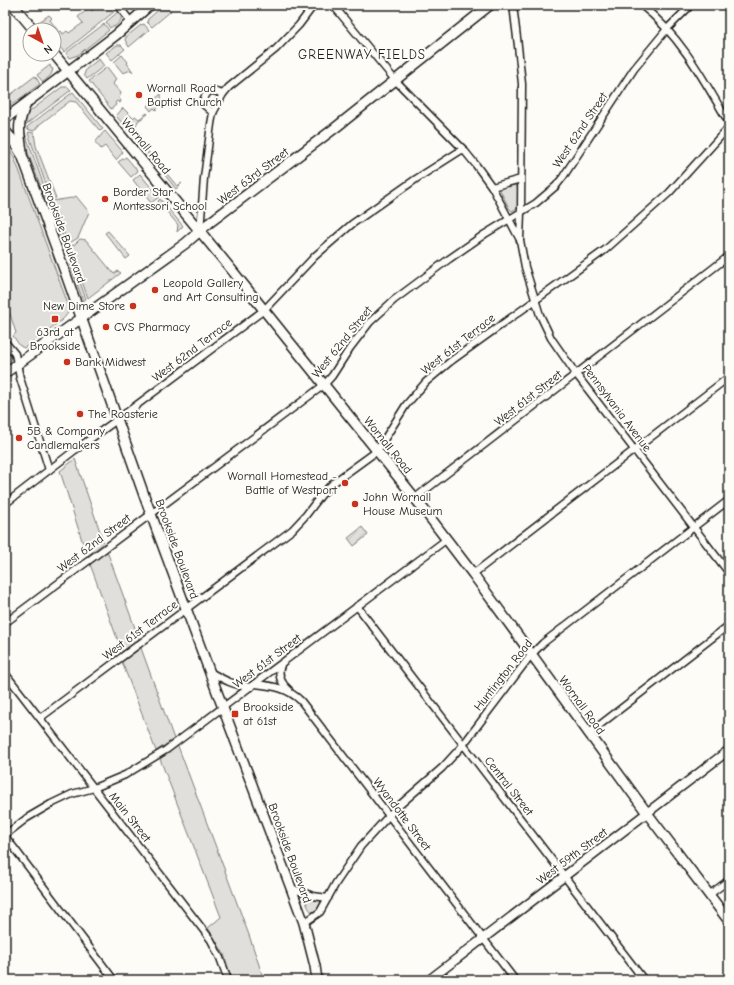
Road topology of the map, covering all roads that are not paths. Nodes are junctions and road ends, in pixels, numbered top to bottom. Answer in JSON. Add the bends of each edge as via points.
{"nodes":[{"id":1,"x":13,"y":5,"type":"edge"},
{"id":2,"x":118,"y":5,"type":"edge"},
{"id":3,"x":150,"y":5,"type":"edge"},
{"id":4,"x":314,"y":5,"type":"edge"},
{"id":5,"x":333,"y":5,"type":"edge"},
{"id":6,"x":490,"y":5,"type":"edge"},
{"id":7,"x":513,"y":5,"type":"edge"},
{"id":8,"x":641,"y":5,"type":"edge"},
{"id":9,"x":691,"y":5,"type":"edge"},
{"id":10,"x":27,"y":22,"type":"edge"},
{"id":11,"x":131,"y":22,"type":"junction"},
{"id":12,"x":667,"y":29,"type":"junction"},
{"id":13,"x":61,"y":62,"type":"edge"},
{"id":14,"x":68,"y":71,"type":"junction"},
{"id":15,"x":395,"y":80,"type":"junction"},
{"id":16,"x":223,"y":94,"type":"junction"},
{"id":17,"x":26,"y":103,"type":"junction"},
{"id":18,"x":213,"y":113,"type":"junction"},
{"id":19,"x":5,"y":119,"type":"edge"},
{"id":20,"x":729,"y":122,"type":"edge"},
{"id":21,"x":729,"y":127,"type":"edge"},
{"id":22,"x":5,"y":131,"type":"edge"},
{"id":23,"x":463,"y":149,"type":"junction"},
{"id":24,"x":22,"y":155,"type":"junction"},
{"id":25,"x":521,"y":179,"type":"junction"},
{"id":26,"x":492,"y":187,"type":"junction"},
{"id":27,"x":521,"y":212,"type":"junction"},
{"id":28,"x":510,"y":219,"type":"junction"},
{"id":29,"x":200,"y":232,"type":"junction"},
{"id":30,"x":520,"y":240,"type":"junction"},
{"id":31,"x":729,"y":256,"type":"edge"},
{"id":32,"x":534,"y":300,"type":"junction"},
{"id":33,"x":264,"y":310,"type":"junction"},
{"id":34,"x":82,"y":318,"type":"junction"},
{"id":35,"x":5,"y":342,"type":"edge"},
{"id":36,"x":17,"y":365,"type":"junction"},
{"id":37,"x":5,"y":373,"type":"edge"},
{"id":38,"x":576,"y":374,"type":"junction"},
{"id":39,"x":729,"y":377,"type":"edge"},
{"id":40,"x":324,"y":385,"type":"junction"},
{"id":41,"x":118,"y":419,"type":"junction"},
{"id":42,"x":634,"y":449,"type":"junction"},
{"id":43,"x":377,"y":451,"type":"junction"},
{"id":44,"x":49,"y":470,"type":"junction"},
{"id":45,"x":415,"y":498,"type":"junction"},
{"id":46,"x":729,"y":500,"type":"edge"},
{"id":47,"x":5,"y":504,"type":"edge"},
{"id":48,"x":151,"y":514,"type":"junction"},
{"id":49,"x":694,"y":527,"type":"junction"},
{"id":50,"x":446,"y":539,"type":"junction"},
{"id":51,"x":729,"y":573,"type":"edge"},
{"id":52,"x":473,"y":574,"type":"junction"},
{"id":53,"x":357,"y":606,"type":"junction"},
{"id":54,"x":186,"y":610,"type":"junction"},
{"id":55,"x":5,"y":623,"type":"edge"},
{"id":56,"x":729,"y":626,"type":"edge"},
{"id":57,"x":531,"y":655,"type":"junction"},
{"id":58,"x":282,"y":664,"type":"junction"},
{"id":59,"x":209,"y":672,"type":"junction"},
{"id":60,"x":5,"y":673,"type":"edge"},
{"id":61,"x":253,"y":686,"type":"junction"},
{"id":62,"x":291,"y":692,"type":"junction"},
{"id":63,"x":223,"y":708,"type":"junction"},
{"id":64,"x":40,"y":718,"type":"junction"},
{"id":65,"x":588,"y":734,"type":"junction"},
{"id":66,"x":463,"y":745,"type":"junction"},
{"id":67,"x":729,"y":750,"type":"edge"},
{"id":68,"x":94,"y":788,"type":"junction"},
{"id":69,"x":647,"y":813,"type":"junction"},
{"id":70,"x":389,"y":815,"type":"junction"},
{"id":71,"x":5,"y":836,"type":"edge"},
{"id":72,"x":564,"y":876,"type":"junction"},
{"id":73,"x":729,"y":880,"type":"edge"},
{"id":74,"x":292,"y":888,"type":"junction"},
{"id":75,"x":709,"y":895,"type":"junction"},
{"id":76,"x":328,"y":898,"type":"junction"},
{"id":77,"x":729,"y":921,"type":"edge"},
{"id":78,"x":304,"y":923,"type":"junction"},
{"id":79,"x":483,"y":938,"type":"junction"},
{"id":80,"x":226,"y":979,"type":"edge"},
{"id":81,"x":114,"y":980,"type":"edge"},
{"id":82,"x":317,"y":980,"type":"edge"},
{"id":83,"x":429,"y":980,"type":"edge"},
{"id":84,"x":515,"y":980,"type":"edge"},
{"id":85,"x":644,"y":980,"type":"edge"}],
"edges":[{"from":1,"to":10,"type":"main road"},
{"from":2,"to":11,"type":"street"},
{"from":3,"to":11,"type":"main road"},
{"from":4,"to":16,"type":"street","via":[[276,49]]},
{"from":5,"to":15,"type":"street","name":"Pennsylvania Avenue"},
{"from":6,"to":15,"type":"main road","name":"West 63rd Street"},
{"from":7,"to":25,"type":"street","name":"Pennsylvania Avenue","via":[[522,84]]},
{"from":8,"to":12,"type":"street"},
{"from":9,"to":12,"type":"street","name":"West 62nd Street"},
{"from":11,"to":14,"type":"main road"},
{"from":12,"to":20,"type":"street","via":[[694,63]]},
{"from":12,"to":27,"type":"street","name":"West 62nd Street","via":[[634,69],[563,177],[536,203]]},
{"from":13,"to":14,"type":"main road","name":"Wornall Road"},
{"from":14,"to":17,"type":"main road"},
{"from":14,"to":29,"type":"main road","name":"Wornall Road"},
{"from":15,"to":23,"type":"street","name":"Pennsylvania Avenue"},
{"from":15,"to":29,"type":"main road","name":"West 63rd Street"},
{"from":16,"to":18,"type":"street"},
{"from":16,"to":18,"type":"street","via":[[209,91],[204,98],[203,104]]},
{"from":17,"to":19,"type":"main road"},
{"from":17,"to":24,"type":"main road","via":[[19,124]]},
{"from":18,"to":29,"type":"street"},
{"from":21,"to":32,"type":"street","name":"West 61st Terrace","via":[[669,193],[641,219],[605,250]]},
{"from":22,"to":24,"type":"main road","name":"Brookside Boulevard"},
{"from":23,"to":26,"type":"street","name":"Pennsylvania Avenue"},
{"from":23,"to":33,"type":"street","name":"West 62nd Terrace","via":[[392,195],[338,235]]},
{"from":24,"to":34,"type":"main road","name":"Brookside Boulevard"},
{"from":25,"to":26,"type":"street"},
{"from":25,"to":27,"type":"street","name":"Pennsylvania Avenue"},
{"from":26,"to":28,"type":"street","name":"Pennsylvania Avenue"},
{"from":27,"to":28,"type":"street","name":"West 62nd Street"},
{"from":27,"to":30,"type":"street","name":"Pennsylvania Avenue"},
{"from":28,"to":30,"type":"street","name":"Pennsylvania Avenue"},
{"from":28,"to":40,"type":"street","name":"West 62nd Street","via":[[449,259],[382,310],[359,335]]},
{"from":29,"to":33,"type":"main road","name":"Wornall Road"},
{"from":29,"to":34,"type":"main road","name":"West 63rd Street"},
{"from":30,"to":32,"type":"street","name":"Pennsylvania Avenue"},
{"from":31,"to":38,"type":"street","name":"West 61st Street"},
{"from":32,"to":38,"type":"street","name":"Pennsylvania Avenue","via":[[551,338]]},
{"from":32,"to":43,"type":"street","name":"West 61st Terrace","via":[[426,382],[406,405]]},
{"from":33,"to":40,"type":"main road","name":"Wornall Road"},
{"from":33,"to":41,"type":"street","name":"West 62nd Terrace"},
{"from":34,"to":36,"type":"main road","name":"West 63rd Street"},
{"from":34,"to":41,"type":"main road","name":"Brookside Boulevard"},
{"from":35,"to":36,"type":"street","via":[[14,354]]},
{"from":36,"to":37,"type":"main road","name":"West 63rd Street"},
{"from":36,"to":44,"type":"street"},
{"from":38,"to":42,"type":"street","name":"Pennsylvania Avenue"},
{"from":38,"to":45,"type":"street","name":"West 61st Street"},
{"from":39,"to":42,"type":"street"},
{"from":40,"to":43,"type":"main road","name":"Wornall Road"},
{"from":40,"to":48,"type":"street","name":"West 62nd Street"},
{"from":41,"to":44,"type":"street","name":"West 62nd Terrace"},
{"from":41,"to":48,"type":"main road","name":"Brookside Boulevard"},
{"from":42,"to":49,"type":"street","name":"Pennsylvania Avenue"},
{"from":42,"to":52,"type":"street"},
{"from":43,"to":45,"type":"main road","name":"Wornall Road"},
{"from":43,"to":54,"type":"street","name":"West 61st Terrace","via":[[332,484],[292,530]]},
{"from":44,"to":47,"type":"street","name":"West 62nd Terrace"},
{"from":45,"to":50,"type":"main road","name":"Wornall Road"},
{"from":46,"to":49,"type":"street","name":"Huntington Road"},
{"from":48,"to":54,"type":"main road","name":"Brookside Boulevard"},
{"from":48,"to":55,"type":"street","name":"West 62nd Street"},
{"from":49,"to":51,"type":"street","name":"Pennsylvania Avenue"},
{"from":49,"to":57,"type":"street","name":"Huntington Road","via":[[543,643]]},
{"from":50,"to":52,"type":"main road","name":"Wornall Road"},
{"from":50,"to":53,"type":"street","name":"West 61st Street"},
{"from":52,"to":57,"type":"main road","name":"Wornall Road"},
{"from":53,"to":58,"type":"street","name":"West 61st Street"},
{"from":53,"to":66,"type":"street","name":"Central Street"},
{"from":54,"to":59,"type":"main road","name":"Brookside Boulevard"},
{"from":54,"to":64,"type":"street","name":"West 61st Terrace"},
{"from":56,"to":65,"type":"street"},
{"from":57,"to":65,"type":"main road","name":"Wornall Road"},
{"from":57,"to":66,"type":"street","name":"Huntington Road"},
{"from":58,"to":61,"type":"street","name":"West 61st Street"},
{"from":58,"to":62,"type":"street","via":[[279,676]]},
{"from":59,"to":61,"type":"street","name":"Wyandotte Street","via":[[242,687]]},
{"from":59,"to":63,"type":"main road","name":"Brookside Boulevard"},
{"from":60,"to":64,"type":"street","name":"Main Street"},
{"from":61,"to":62,"type":"street","name":"Wyandotte Street","via":[[280,688]]},
{"from":61,"to":63,"type":"street","name":"West 61st Street"},
{"from":62,"to":70,"type":"street","name":"Wyandotte Street","via":[[301,701]]},
{"from":63,"to":68,"type":"street","name":"West 61st Street","via":[[166,750],[124,775]]},
{"from":63,"to":74,"type":"main road","name":"Brookside Boulevard"},
{"from":64,"to":68,"type":"street","name":"Main Street"},
{"from":65,"to":69,"type":"main road","name":"Wornall Road"},
{"from":66,"to":70,"type":"street","name":"Huntington Road","via":[[442,768]]},
{"from":66,"to":72,"type":"street","name":"Central Street"},
{"from":67,"to":69,"type":"street","name":"West 59th Street"},
{"from":68,"to":71,"type":"street","name":"West 61st Street","via":[[72,794],[51,804]]},
{"from":68,"to":80,"type":"street","name":"Main Street","via":[[211,940]]},
{"from":69,"to":72,"type":"street","name":"West 59th Street"},
{"from":69,"to":75,"type":"main road","name":"Wornall Road"},
{"from":70,"to":76,"type":"street","name":"Huntington Road","via":[[361,846]]},
{"from":70,"to":79,"type":"street","name":"Wyandotte Street"},
{"from":71,"to":81,"type":"street"},
{"from":72,"to":79,"type":"street","name":"West 59th Street"},
{"from":72,"to":85,"type":"street","name":"Central Street"},
{"from":73,"to":75,"type":"street"},
{"from":74,"to":76,"type":"street","via":[[312,896]]},
{"from":74,"to":78,"type":"main road","name":"Brookside Boulevard"},
{"from":75,"to":77,"type":"main road","name":"Wornall Road"},
{"from":76,"to":78,"type":"street","name":"Huntington Road","via":[[320,912]]},
{"from":78,"to":82,"type":"main road","name":"Brookside Boulevard"},
{"from":79,"to":83,"type":"street","name":"West 59th Street"},
{"from":79,"to":84,"type":"street","name":"Wyandotte Street"}]}
